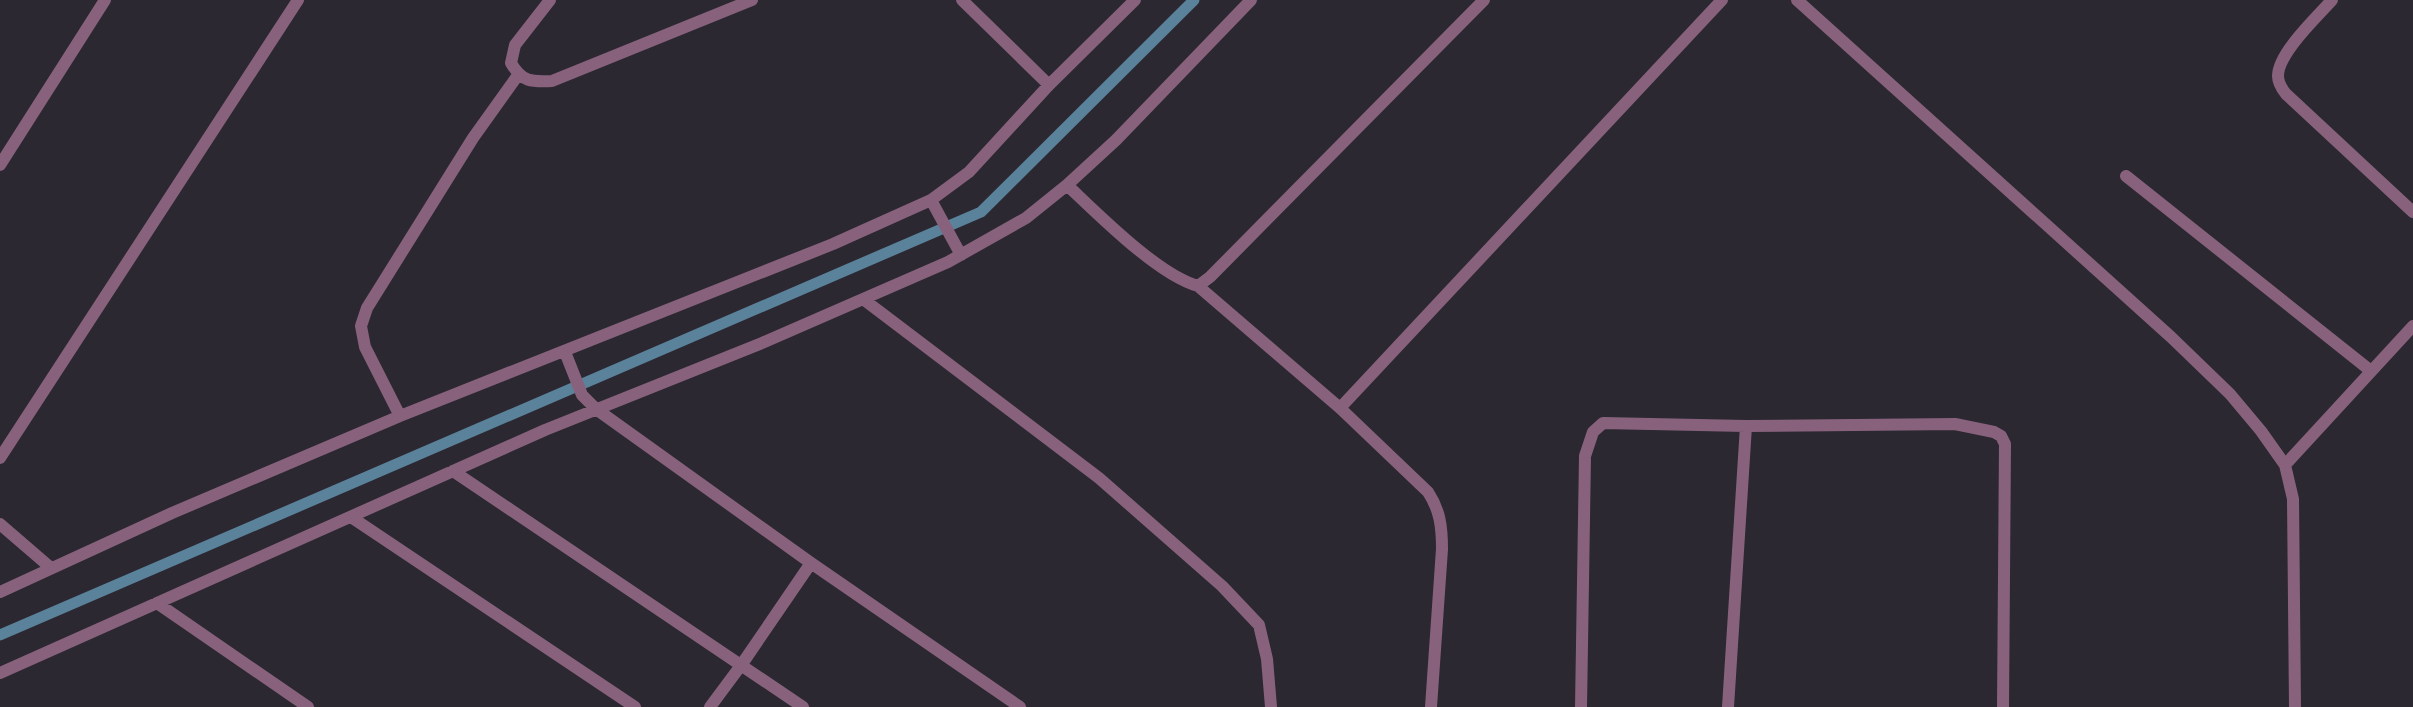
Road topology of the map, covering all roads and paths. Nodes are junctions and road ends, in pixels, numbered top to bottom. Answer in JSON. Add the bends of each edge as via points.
{"nodes":[{"id":1,"x":105,"y":0,"type":"edge"},
{"id":2,"x":298,"y":0,"type":"edge"},
{"id":3,"x":550,"y":0,"type":"edge"},
{"id":4,"x":752,"y":0,"type":"edge"},
{"id":5,"x":962,"y":0,"type":"edge"},
{"id":6,"x":1135,"y":0,"type":"edge"},
{"id":7,"x":1251,"y":0,"type":"edge"},
{"id":8,"x":1484,"y":0,"type":"edge"},
{"id":9,"x":1722,"y":0,"type":"edge"},
{"id":10,"x":1797,"y":0,"type":"edge"},
{"id":11,"x":2332,"y":0,"type":"edge"},
{"id":12,"x":518,"y":75,"type":"junction"},
{"id":13,"x":1049,"y":85,"type":"junction"},
{"id":14,"x":0,"y":165,"type":"edge"},
{"id":15,"x":2126,"y":176,"type":"dead end"},
{"id":16,"x":1067,"y":185,"type":"junction"},
{"id":17,"x":931,"y":200,"type":"junction"},
{"id":18,"x":2413,"y":212,"type":"edge"},
{"id":19,"x":961,"y":255,"type":"junction"},
{"id":20,"x":1198,"y":286,"type":"junction"},
{"id":21,"x":863,"y":299,"type":"junction"},
{"id":22,"x":2413,"y":326,"type":"edge"},
{"id":23,"x":564,"y":352,"type":"junction"},
{"id":24,"x":2371,"y":372,"type":"junction"},
{"id":25,"x":1340,"y":408,"type":"junction"},
{"id":26,"x":596,"y":409,"type":"junction"},
{"id":27,"x":400,"y":416,"type":"junction"},
{"id":28,"x":1746,"y":426,"type":"junction"},
{"id":29,"x":0,"y":458,"type":"edge"},
{"id":30,"x":2285,"y":464,"type":"junction"},
{"id":31,"x":453,"y":470,"type":"junction"},
{"id":32,"x":351,"y":517,"type":"junction"},
{"id":33,"x":0,"y":524,"type":"edge"},
{"id":34,"x":811,"y":563,"type":"junction"},
{"id":35,"x":51,"y":568,"type":"junction"},
{"id":36,"x":0,"y":592,"type":"edge"},
{"id":37,"x":157,"y":603,"type":"junction"},
{"id":38,"x":742,"y":664,"type":"junction"},
{"id":39,"x":0,"y":673,"type":"edge"},
{"id":40,"x":308,"y":707,"type":"edge"},
{"id":41,"x":635,"y":707,"type":"edge"},
{"id":42,"x":710,"y":707,"type":"edge"},
{"id":43,"x":803,"y":707,"type":"edge"},
{"id":44,"x":1020,"y":707,"type":"edge"},
{"id":45,"x":1271,"y":707,"type":"edge"},
{"id":46,"x":1431,"y":707,"type":"edge"},
{"id":47,"x":1581,"y":707,"type":"edge"},
{"id":48,"x":1728,"y":707,"type":"edge"},
{"id":49,"x":2003,"y":707,"type":"edge"},
{"id":50,"x":2294,"y":707,"type":"edge"}],
"edges":[{"from":1,"to":14,"type":"street"},
{"from":2,"to":29,"type":"street"},
{"from":3,"to":12,"type":"street","via":[[515,46],[512,63]]},
{"from":4,"to":12,"type":"street","via":[[552,81],[533,82]]},
{"from":5,"to":13,"type":"street"},
{"from":6,"to":13,"type":"street"},
{"from":7,"to":16,"type":"street","via":[[1116,140]]},
{"from":8,"to":20,"type":"street"},
{"from":9,"to":25,"type":"street"},
{"from":10,"to":30,"type":"street","via":[[2171,337],[2230,394]]},
{"from":11,"to":18,"type":"street","via":[[2283,59],[2278,77],[2280,86]]},
{"from":12,"to":27,"type":"street","via":[[473,138],[367,308],[361,326],[365,348]]},
{"from":13,"to":17,"type":"street","via":[[969,172]]},
{"from":15,"to":24,"type":"street"},
{"from":16,"to":19,"type":"street","via":[[1026,218]]},
{"from":16,"to":20,"type":"street","via":[[1141,251],[1181,281]]},
{"from":17,"to":19,"type":"street"},
{"from":17,"to":23,"type":"street","via":[[833,244]]},
{"from":19,"to":21,"type":"street"},
{"from":20,"to":25,"type":"street"},
{"from":21,"to":26,"type":"street"},
{"from":21,"to":45,"type":"street","via":[[1099,478],[1222,586],[1259,625],[1267,659]]},
{"from":22,"to":24,"type":"street"},
{"from":23,"to":26,"type":"street","via":[[582,396]]},
{"from":23,"to":27,"type":"street"},
{"from":24,"to":30,"type":"street"},
{"from":25,"to":46,"type":"street","via":[[1428,492],[1437,505],[1442,549]]},
{"from":26,"to":31,"type":"street"},
{"from":26,"to":34,"type":"street"},
{"from":27,"to":35,"type":"street"},
{"from":28,"to":47,"type":"street","via":[[1603,422],[1593,432],[1585,456]]},
{"from":28,"to":48,"type":"street"},
{"from":28,"to":49,"type":"street","via":[[1955,424],[2001,436],[2005,444]]},
{"from":30,"to":50,"type":"street","via":[[2293,499]]},
{"from":31,"to":32,"type":"street"},
{"from":31,"to":38,"type":"street"},
{"from":32,"to":37,"type":"street"},
{"from":32,"to":41,"type":"street"},
{"from":33,"to":35,"type":"street"},
{"from":34,"to":38,"type":"street"},
{"from":34,"to":44,"type":"street"},
{"from":35,"to":36,"type":"street"},
{"from":37,"to":39,"type":"street"},
{"from":37,"to":40,"type":"street"},
{"from":38,"to":42,"type":"street"},
{"from":38,"to":43,"type":"street"}]}
